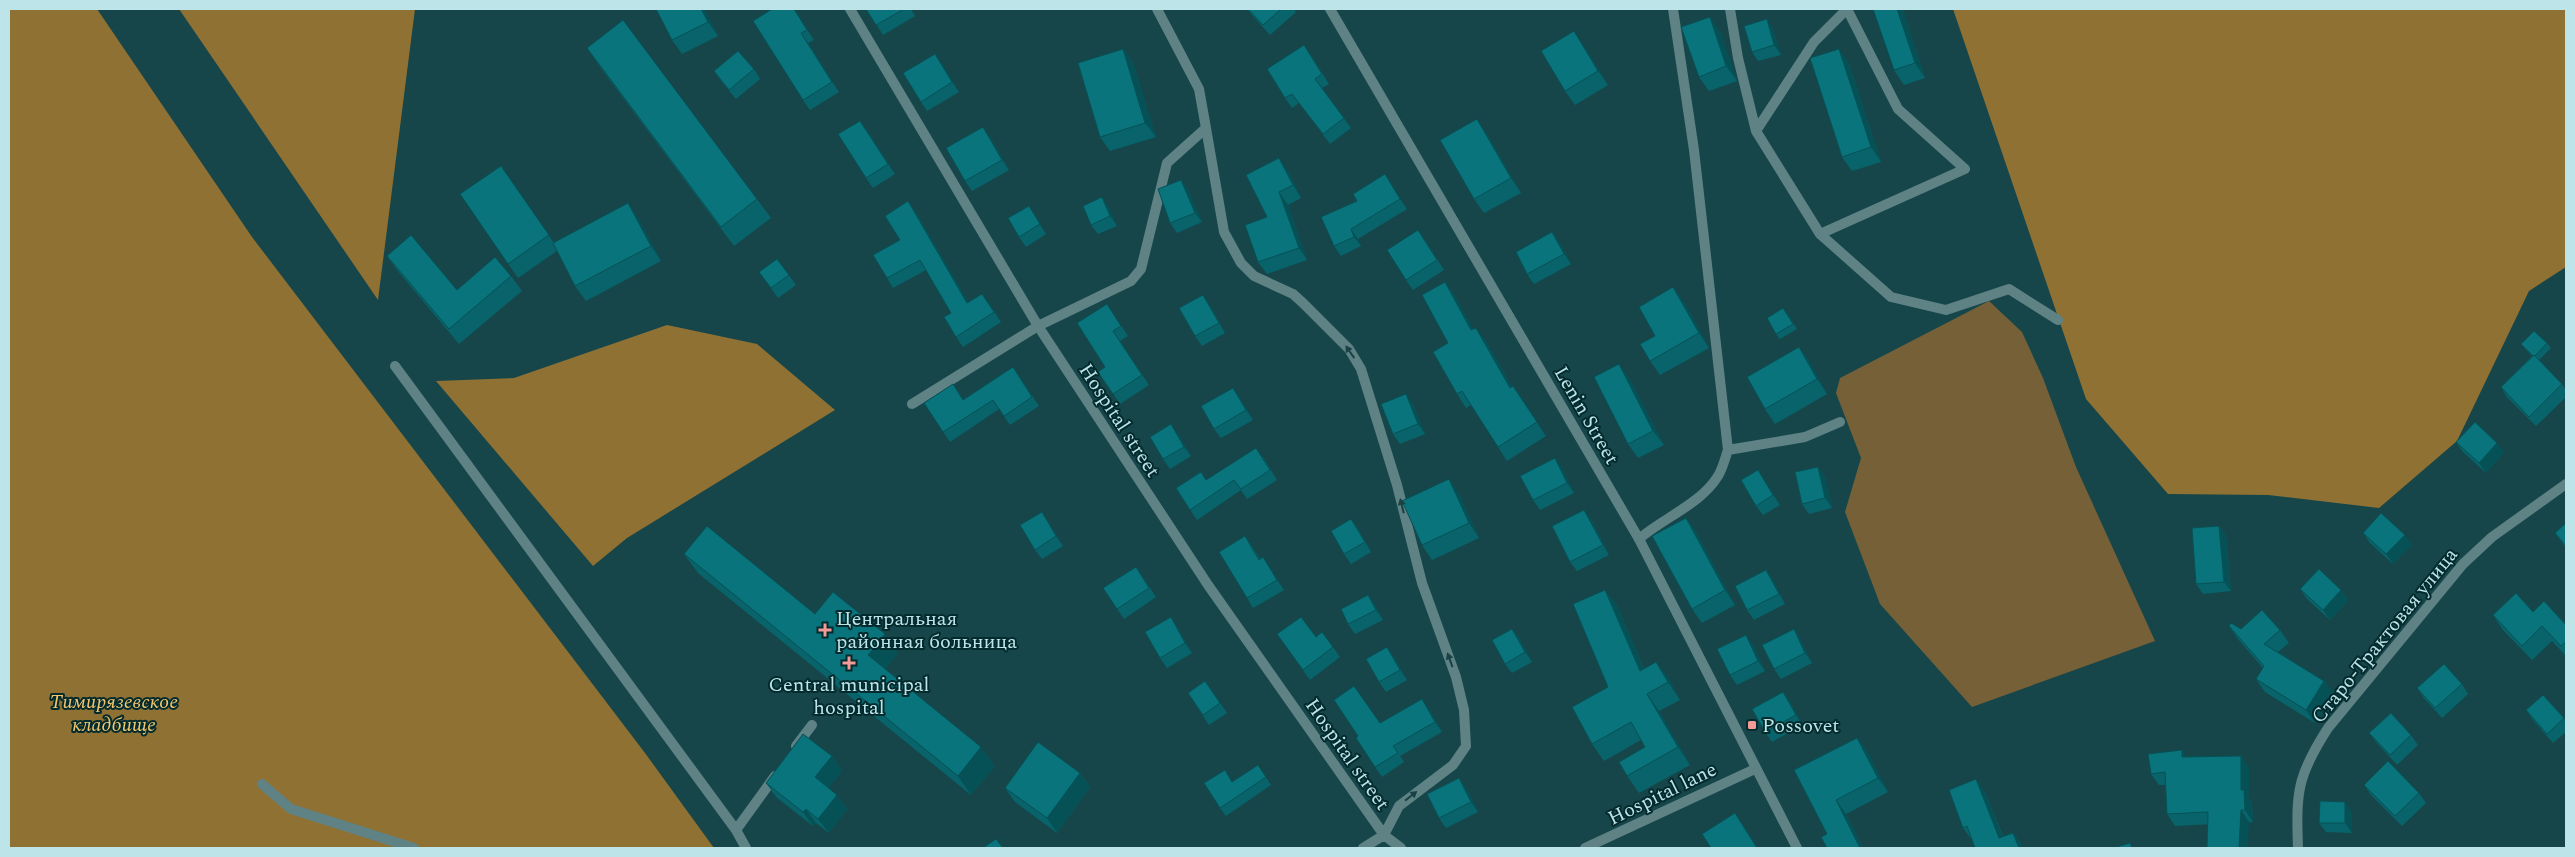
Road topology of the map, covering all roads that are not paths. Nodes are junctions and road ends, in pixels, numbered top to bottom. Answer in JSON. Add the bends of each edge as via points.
{"nodes":[{"id":1,"x":850,"y":9,"type":"edge"},
{"id":2,"x":1157,"y":9,"type":"edge"},
{"id":3,"x":1330,"y":9,"type":"edge"},
{"id":4,"x":1673,"y":9,"type":"edge"},
{"id":5,"x":1730,"y":9,"type":"edge"},
{"id":6,"x":1847,"y":9,"type":"edge"},
{"id":7,"x":1206,"y":128,"type":"junction"},
{"id":8,"x":1756,"y":130,"type":"junction"},
{"id":9,"x":1820,"y":234,"type":"junction"},
{"id":10,"x":2058,"y":320,"type":"dead end"},
{"id":11,"x":1038,"y":326,"type":"junction"},
{"id":12,"x":395,"y":366,"type":"dead end"},
{"id":13,"x":912,"y":404,"type":"dead end"},
{"id":14,"x":1840,"y":422,"type":"dead end"},
{"id":15,"x":1728,"y":450,"type":"junction"},
{"id":16,"x":2566,"y":484,"type":"edge"},
{"id":17,"x":1638,"y":539,"type":"junction"},
{"id":18,"x":812,"y":725,"type":"dead end"},
{"id":19,"x":1755,"y":768,"type":"junction"},
{"id":20,"x":262,"y":784,"type":"dead end"},
{"id":21,"x":736,"y":830,"type":"junction"},
{"id":22,"x":1384,"y":836,"type":"junction"},
{"id":23,"x":1607,"y":844,"type":"edge"},
{"id":24,"x":414,"y":848,"type":"edge"},
{"id":25,"x":746,"y":848,"type":"edge"},
{"id":26,"x":1363,"y":848,"type":"edge"},
{"id":27,"x":1402,"y":848,"type":"edge"},
{"id":28,"x":1584,"y":848,"type":"edge"},
{"id":29,"x":1797,"y":848,"type":"edge"},
{"id":30,"x":2298,"y":848,"type":"edge"}],
"edges":[{"from":1,"to":11,"type":"street","name":"Hospital street"},
{"from":2,"to":7,"type":"street","via":[[1199,89]]},
{"from":3,"to":17,"type":"street","name":"Lenin Street"},
{"from":4,"to":15,"type":"street","via":[[1695,160]]},
{"from":5,"to":8,"type":"street"},
{"from":6,"to":8,"type":"street","via":[[1814,42]]},
{"from":6,"to":9,"type":"street","via":[[1898,109],[1965,169]]},
{"from":7,"to":11,"type":"street","via":[[1167,163],[1147,253],[1141,269],[1131,281]]},
{"from":22,"to":7,"type":"street","one_way":true,"via":[[1399,806],[1453,765],[1466,746],[1464,710],[1456,677],[1422,583],[1397,485],[1361,368],[1349,349],[1293,294],[1254,276],[1241,262],[1224,232]]},
{"from":8,"to":9,"type":"street"},
{"from":9,"to":10,"type":"street","via":[[1891,297],[1946,310],[2010,289]]},
{"from":11,"to":13,"type":"street"},
{"from":11,"to":22,"type":"street","name":"Hospital street","via":[[1208,585]]},
{"from":12,"to":21,"type":"street"},
{"from":14,"to":15,"type":"street","via":[[1805,437]]},
{"from":15,"to":17,"type":"street","via":[[1718,475],[1704,493]]},
{"from":16,"to":30,"type":"street","name":"Старо-Трактовая улица","via":[[2492,537],[2463,564],[2328,728],[2310,757],[2299,785]]},
{"from":17,"to":19,"type":"street","name":"Lenin Street"},
{"from":18,"to":21,"type":"street"},
{"from":19,"to":23,"type":"street","name":"Hospital lane"},
{"from":19,"to":29,"type":"street","name":"Lenin Street"},
{"from":20,"to":24,"type":"street","via":[[291,809]]},
{"from":21,"to":25,"type":"street"},
{"from":22,"to":26,"type":"street"},
{"from":22,"to":27,"type":"street"},
{"from":23,"to":28,"type":"street","name":"Hospital lane"}]}
